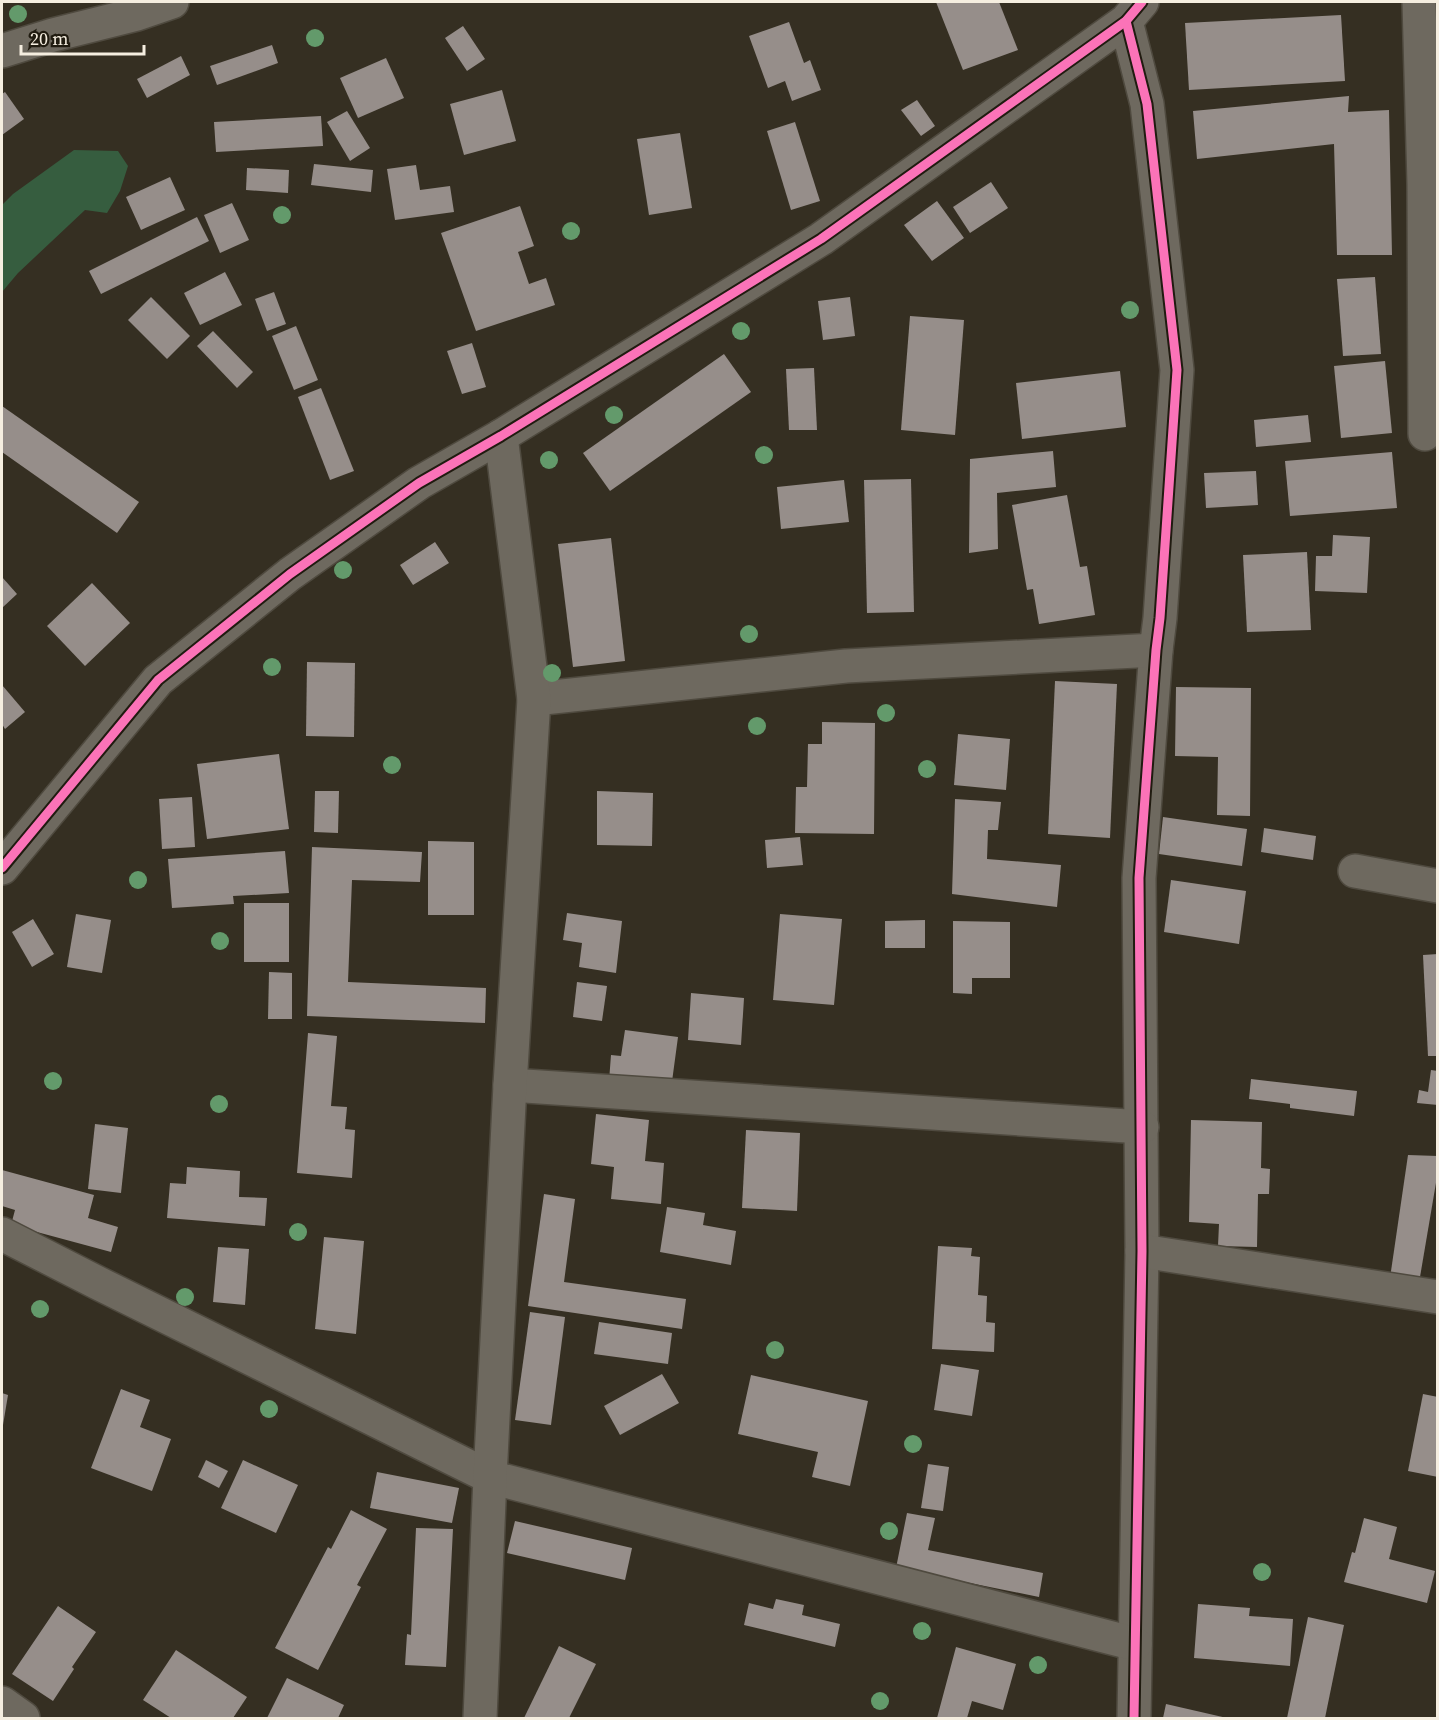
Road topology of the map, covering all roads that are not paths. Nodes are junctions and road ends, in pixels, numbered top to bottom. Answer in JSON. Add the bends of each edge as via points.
{"nodes":[{"id":1,"x":172,"y":2,"type":"edge"},
{"id":2,"x":1419,"y":2,"type":"edge"},
{"id":3,"x":1134,"y":11,"type":"edge"},
{"id":4,"x":2,"y":51,"type":"edge"},
{"id":5,"x":1425,"y":434,"type":"dead end"},
{"id":6,"x":501,"y":436,"type":"junction"},
{"id":7,"x":1156,"y":650,"type":"junction"},
{"id":8,"x":534,"y":699,"type":"junction"},
{"id":9,"x":2,"y":868,"type":"edge"},
{"id":10,"x":1355,"y":871,"type":"dead end"},
{"id":11,"x":1437,"y":886,"type":"edge"},
{"id":12,"x":510,"y":1085,"type":"junction"},
{"id":13,"x":1142,"y":1127,"type":"junction"},
{"id":14,"x":2,"y":1234,"type":"edge"},
{"id":15,"x":1142,"y":1251,"type":"junction"},
{"id":16,"x":1437,"y":1297,"type":"edge"},
{"id":17,"x":490,"y":1477,"type":"junction"},
{"id":18,"x":1135,"y":1644,"type":"junction"},
{"id":19,"x":2,"y":1703,"type":"edge"},
{"id":20,"x":23,"y":1719,"type":"edge"},
{"id":21,"x":480,"y":1719,"type":"edge"},
{"id":22,"x":1134,"y":1719,"type":"edge"}],
"edges":[{"from":1,"to":4,"type":"street"},
{"from":2,"to":5,"type":"street"},
{"from":3,"to":6,"type":"street","via":[[821,238]]},
{"from":3,"to":7,"type":"street","via":[[1177,370]]},
{"from":6,"to":8,"type":"street"},
{"from":6,"to":9,"type":"street","via":[[419,483],[290,574],[158,680]]},
{"from":7,"to":8,"type":"street","via":[[846,666]]},
{"from":7,"to":13,"type":"street","via":[[1140,878]]},
{"from":8,"to":12,"type":"street"},
{"from":10,"to":11,"type":"street"},
{"from":12,"to":13,"type":"street"},
{"from":12,"to":17,"type":"street"},
{"from":13,"to":15,"type":"street"},
{"from":14,"to":17,"type":"street"},
{"from":15,"to":16,"type":"street"},
{"from":15,"to":18,"type":"street"},
{"from":17,"to":18,"type":"street"},
{"from":17,"to":21,"type":"street"},
{"from":18,"to":22,"type":"street"},
{"from":19,"to":20,"type":"street"}]}
